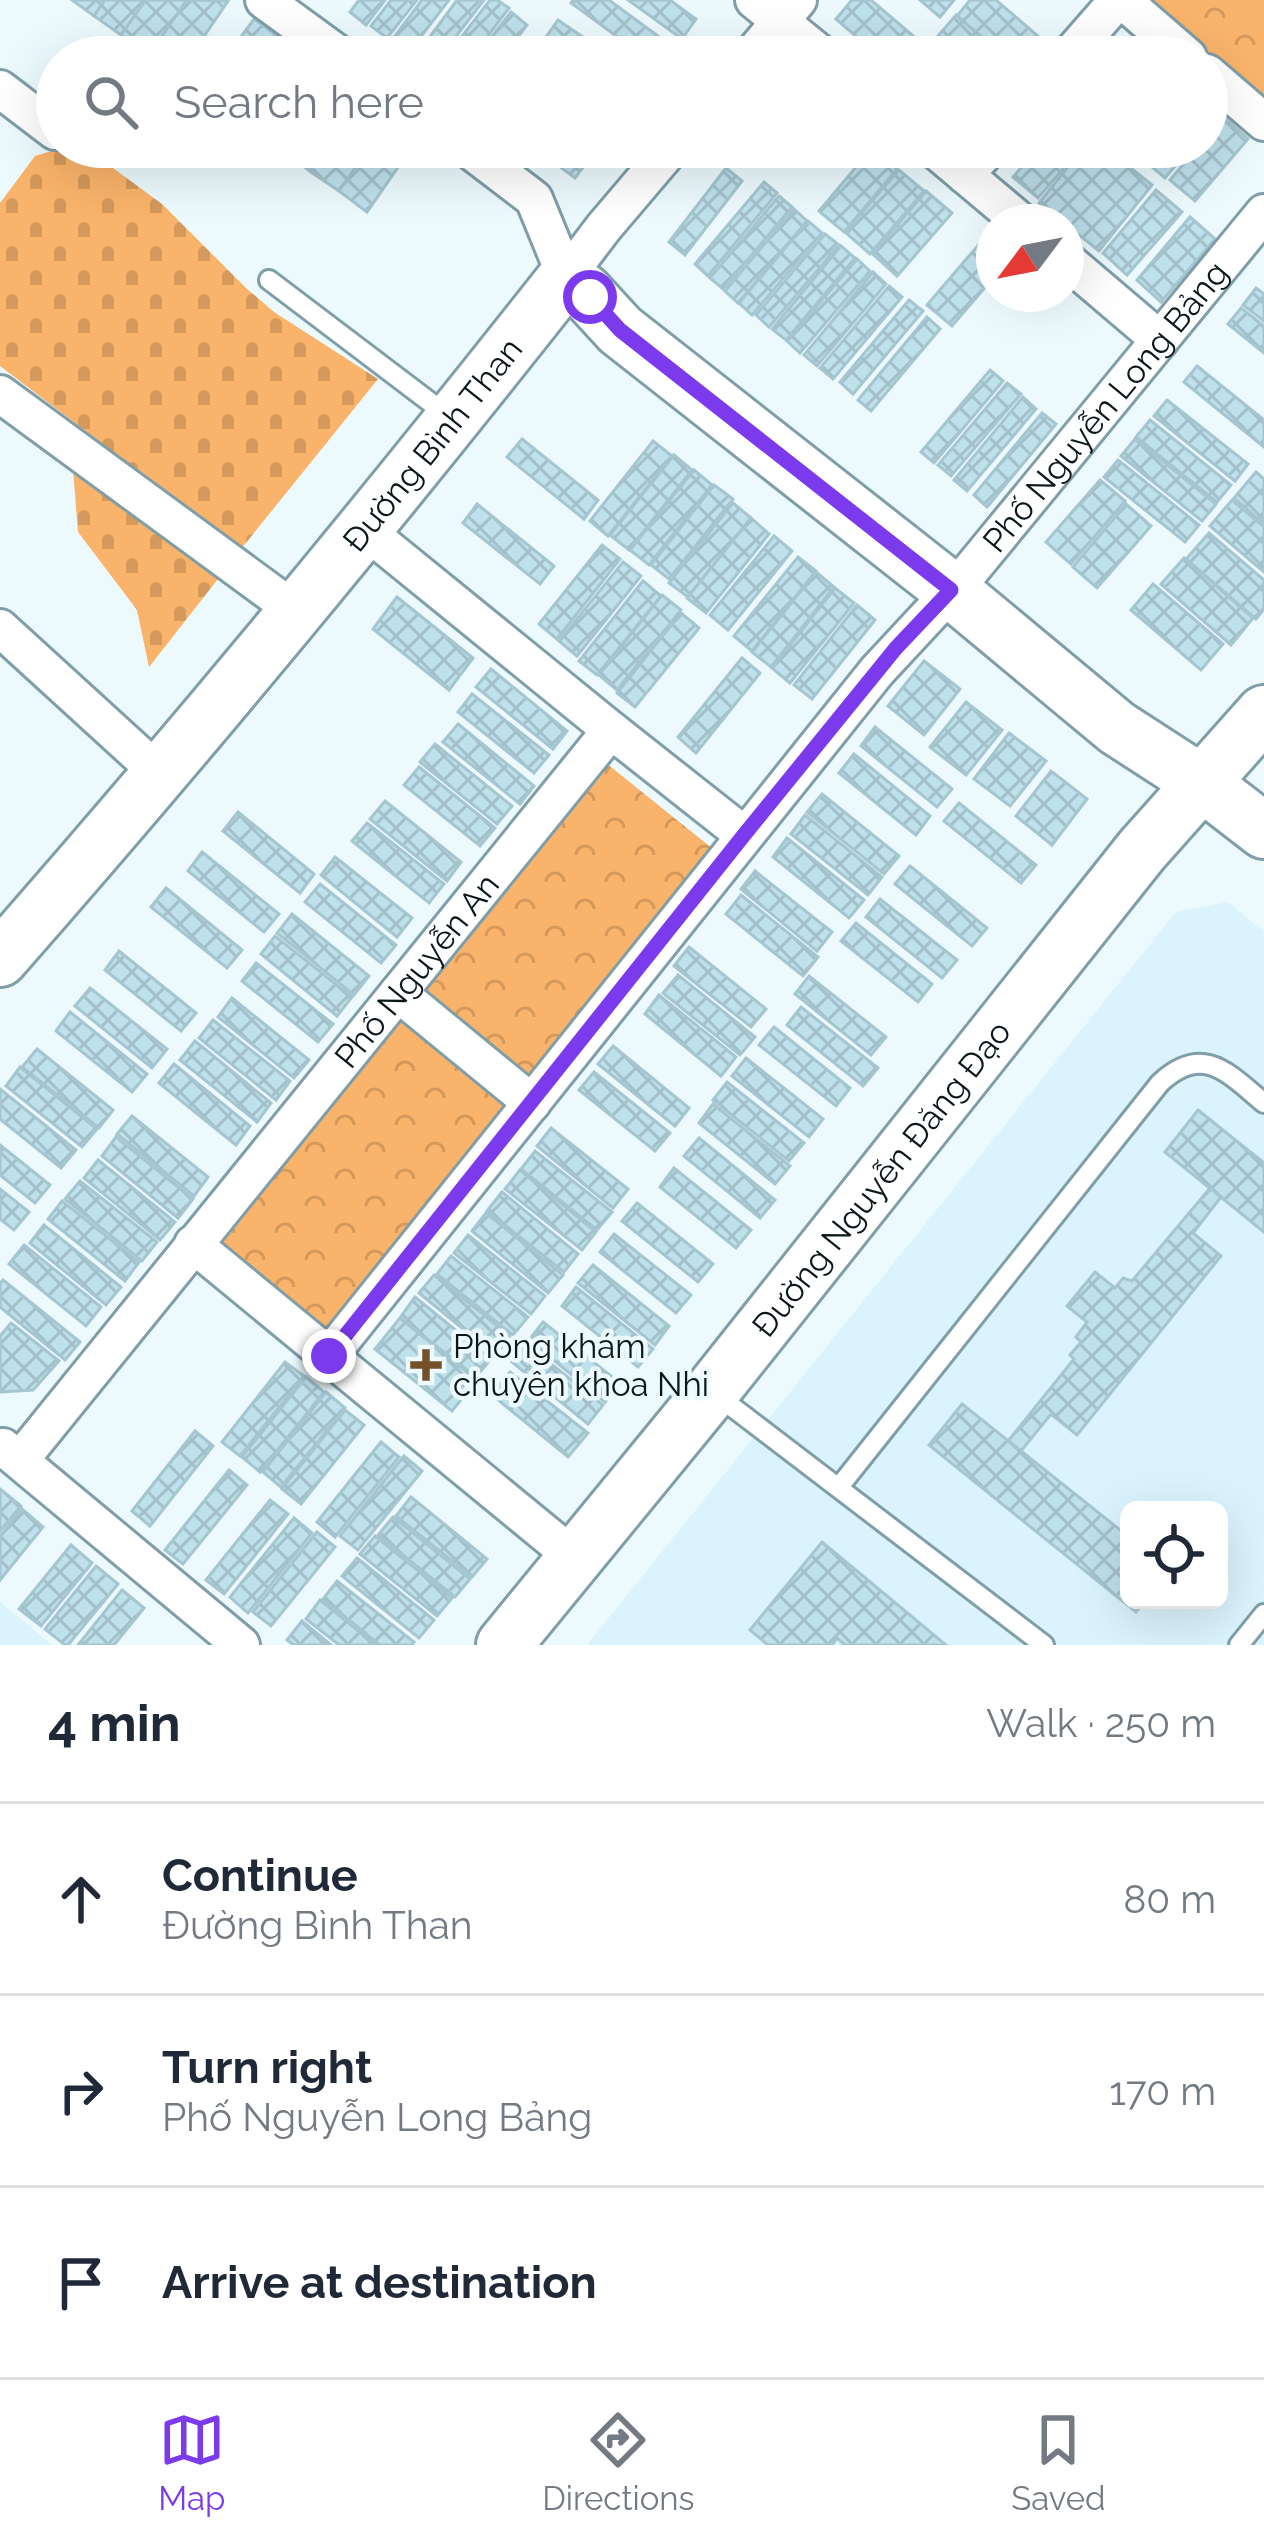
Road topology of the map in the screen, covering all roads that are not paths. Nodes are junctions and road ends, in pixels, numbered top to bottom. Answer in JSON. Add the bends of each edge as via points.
{"nodes":[{"id":1,"x":264,"y":0,"type":"edge"},
{"id":2,"x":1120,"y":0,"type":"edge"},
{"id":3,"x":778,"y":7,"type":"edge"},
{"id":4,"x":313,"y":36,"type":"edge"},
{"id":5,"x":762,"y":36,"type":"edge"},
{"id":6,"x":805,"y":36,"type":"edge"},
{"id":7,"x":1087,"y":36,"type":"edge"},
{"id":8,"x":1163,"y":36,"type":"edge"},
{"id":9,"x":0,"y":89,"type":"edge"},
{"id":10,"x":1228,"y":91,"type":"edge"},
{"id":11,"x":36,"y":116,"type":"edge"},
{"id":12,"x":1264,"y":122,"type":"edge"},
{"id":13,"x":493,"y":168,"type":"edge"},
{"id":14,"x":655,"y":168,"type":"edge"},
{"id":15,"x":957,"y":168,"type":"edge"},
{"id":16,"x":971,"y":168,"type":"edge"},
{"id":17,"x":965,"y":175,"type":"junction"},
{"id":18,"x":1000,"y":204,"type":"edge"},
{"id":19,"x":1264,"y":213,"type":"edge"},
{"id":20,"x":1084,"y":275,"type":"edge"},
{"id":21,"x":566,"y":277,"type":"junction"},
{"id":22,"x":269,"y":280,"type":"dead end"},
{"id":23,"x":1160,"y":340,"type":"junction"},
{"id":24,"x":0,"y":394,"type":"edge"},
{"id":25,"x":452,"y":418,"type":"junction"},
{"id":26,"x":364,"y":530,"type":"junction"},
{"id":27,"x":951,"y":590,"type":"junction"},
{"id":28,"x":297,"y":612,"type":"junction"},
{"id":29,"x":0,"y":628,"type":"edge"},
{"id":30,"x":1264,"y":713,"type":"edge"},
{"id":31,"x":611,"y":730,"type":"junction"},
{"id":32,"x":161,"y":775,"type":"junction"},
{"id":33,"x":1202,"y":783,"type":"junction"},
{"id":34,"x":1264,"y":831,"type":"edge"},
{"id":35,"x":744,"y":835,"type":"junction"},
{"id":36,"x":0,"y":959,"type":"edge"},
{"id":37,"x":398,"y":993,"type":"junction"},
{"id":38,"x":532,"y":1102,"type":"junction"},
{"id":39,"x":1264,"y":1103,"type":"edge"},
{"id":40,"x":193,"y":1244,"type":"junction"},
{"id":41,"x":329,"y":1356,"type":"junction"},
{"id":42,"x":712,"y":1391,"type":"junction"},
{"id":43,"x":10,"y":1452,"type":"edge"},
{"id":44,"x":839,"y":1487,"type":"junction"},
{"id":45,"x":575,"y":1558,"type":"junction"},
{"id":46,"x":1264,"y":1614,"type":"edge"},
{"id":47,"x":241,"y":1645,"type":"edge"},
{"id":48,"x":504,"y":1645,"type":"edge"},
{"id":49,"x":1044,"y":1645,"type":"edge"},
{"id":50,"x":1239,"y":1645,"type":"edge"}],
"edges":[{"from":1,"to":4,"type":"street"},
{"from":2,"to":7,"type":"street"},
{"from":2,"to":8,"type":"street"},
{"from":3,"to":5,"type":"street"},
{"from":3,"to":6,"type":"street"},
{"from":9,"to":11,"type":"street"},
{"from":10,"to":12,"type":"street"},
{"from":13,"to":21,"type":"street","via":[[534,199]]},
{"from":14,"to":21,"type":"street"},
{"from":15,"to":17,"type":"street"},
{"from":16,"to":17,"type":"street"},
{"from":17,"to":18,"type":"street"},
{"from":19,"to":23,"type":"street","name":"Phố Nguyễn Long Bảng"},
{"from":20,"to":23,"type":"street"},
{"from":21,"to":25,"type":"street","name":"Đường Bình Than"},
{"from":21,"to":27,"type":"street","via":[[620,330]]},
{"from":22,"to":25,"type":"lane"},
{"from":23,"to":27,"type":"street","name":"Phố Nguyễn Long Bảng"},
{"from":24,"to":28,"type":"street"},
{"from":25,"to":26,"type":"street","name":"Đường Bình Than"},
{"from":26,"to":28,"type":"street","name":"Đường Bình Than"},
{"from":26,"to":31,"type":"street"},
{"from":27,"to":33,"type":"street","via":[[1117,728]]},
{"from":27,"to":35,"type":"street","name":"Phố Nguyễn Long Bảng"},
{"from":28,"to":32,"type":"street","name":"Đường Bình Than"},
{"from":29,"to":32,"type":"street"},
{"from":30,"to":33,"type":"street","name":"Đường Nguyễn Đăng Đạo"},
{"from":31,"to":35,"type":"street"},
{"from":31,"to":37,"type":"street","name":"Phố Nguyễn An"},
{"from":32,"to":36,"type":"street","name":"Đường Bình Than"},
{"from":33,"to":34,"type":"street"},
{"from":33,"to":42,"type":"street","name":"Đường Nguyễn Đăng Đạo"},
{"from":35,"to":38,"type":"street","name":"Phố Nguyễn Long Bảng"},
{"from":37,"to":38,"type":"street"},
{"from":37,"to":40,"type":"street","name":"Phố Nguyễn An"},
{"from":38,"to":41,"type":"street","name":"Phố Nguyễn Long Bảng"},
{"from":39,"to":44,"type":"lane","via":[[1212,1066],[1176,1068]]},
{"from":40,"to":41,"type":"street"},
{"from":40,"to":43,"type":"street","name":"Phố Nguyễn An"},
{"from":41,"to":45,"type":"street"},
{"from":42,"to":44,"type":"lane"},
{"from":42,"to":45,"type":"street","name":"Đường Nguyễn Đăng Đạo"},
{"from":43,"to":47,"type":"street"},
{"from":44,"to":49,"type":"lane"},
{"from":45,"to":48,"type":"street","name":"Đường Nguyễn Đăng Đạo"},
{"from":46,"to":50,"type":"lane"}]}
